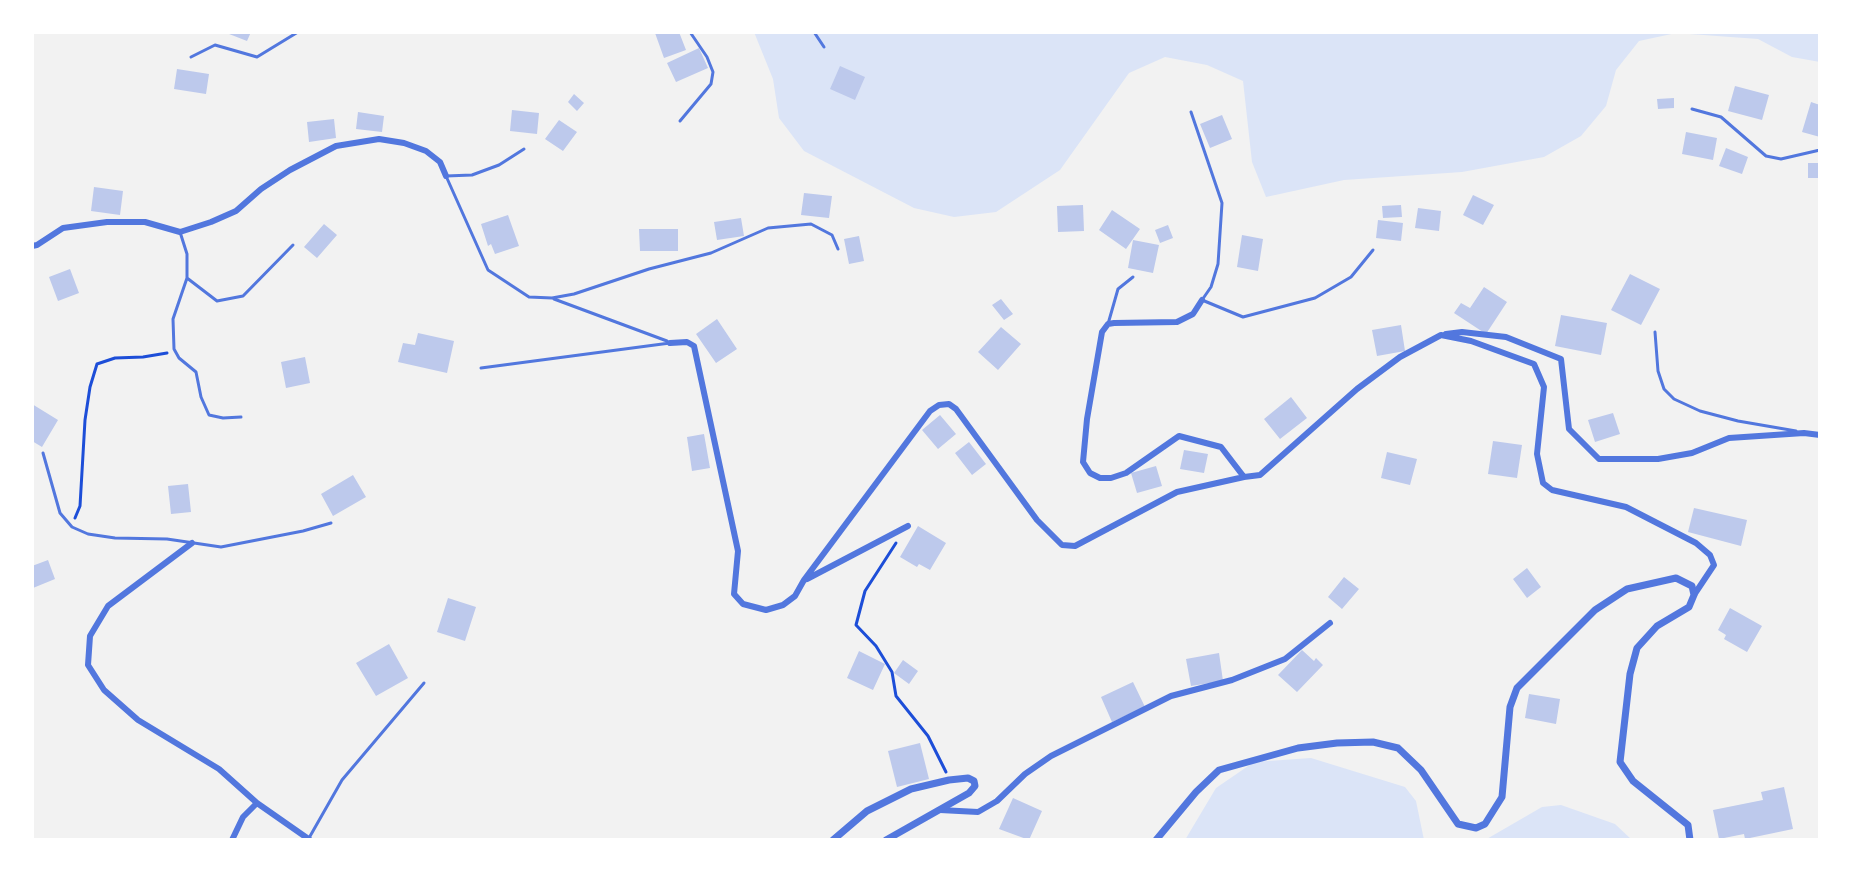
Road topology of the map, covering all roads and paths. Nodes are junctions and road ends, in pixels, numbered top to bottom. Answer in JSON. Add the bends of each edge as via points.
{"nodes":[{"id":1,"x":298,"y":32,"type":"edge"},
{"id":2,"x":690,"y":32,"type":"edge"},
{"id":3,"x":814,"y":32,"type":"edge"},
{"id":4,"x":824,"y":47,"type":"dead end"},
{"id":5,"x":191,"y":57,"type":"dead end"},
{"id":6,"x":1692,"y":109,"type":"dead end"},
{"id":7,"x":1191,"y":112,"type":"dead end"},
{"id":8,"x":680,"y":121,"type":"dead end"},
{"id":9,"x":524,"y":149,"type":"dead end"},
{"id":10,"x":1820,"y":150,"type":"edge"},
{"id":11,"x":446,"y":176,"type":"junction"},
{"id":12,"x":180,"y":232,"type":"junction"},
{"id":13,"x":293,"y":245,"type":"dead end"},
{"id":14,"x":32,"y":246,"type":"edge"},
{"id":15,"x":838,"y":249,"type":"dead end"},
{"id":16,"x":1373,"y":250,"type":"dead end"},
{"id":17,"x":1133,"y":277,"type":"dead end"},
{"id":18,"x":187,"y":278,"type":"junction"},
{"id":19,"x":552,"y":298,"type":"junction"},
{"id":20,"x":1202,"y":300,"type":"junction"},
{"id":21,"x":1108,"y":324,"type":"junction"},
{"id":22,"x":1655,"y":332,"type":"dead end"},
{"id":23,"x":1441,"y":335,"type":"junction"},
{"id":24,"x":670,"y":343,"type":"junction"},
{"id":25,"x":174,"y":349,"type":"junction"},
{"id":26,"x":481,"y":368,"type":"dead end"},
{"id":27,"x":241,"y":417,"type":"dead end"},
{"id":28,"x":1804,"y":433,"type":"junction"},
{"id":29,"x":1820,"y":435,"type":"edge"},
{"id":30,"x":43,"y":453,"type":"dead end"},
{"id":31,"x":1244,"y":477,"type":"junction"},
{"id":32,"x":331,"y":523,"type":"dead end"},
{"id":33,"x":908,"y":526,"type":"joint"},
{"id":34,"x":72,"y":527,"type":"junction"},
{"id":35,"x":192,"y":543,"type":"junction"},
{"id":36,"x":804,"y":580,"type":"junction"},
{"id":37,"x":1694,"y":595,"type":"junction"},
{"id":38,"x":1330,"y":623,"type":"dead end"},
{"id":39,"x":424,"y":683,"type":"dead end"},
{"id":40,"x":949,"y":780,"type":"junction"},
{"id":41,"x":257,"y":803,"type":"junction"},
{"id":42,"x":940,"y":810,"type":"junction"},
{"id":43,"x":232,"y":840,"type":"edge"},
{"id":44,"x":308,"y":840,"type":"edge"},
{"id":45,"x":833,"y":840,"type":"edge"},
{"id":46,"x":886,"y":840,"type":"edge"},
{"id":47,"x":1156,"y":840,"type":"edge"},
{"id":48,"x":1690,"y":840,"type":"edge"}],
"edges":[{"from":1,"to":5,"type":"lane","via":[[257,57],[215,45]]},
{"from":2,"to":8,"type":"lane","via":[[713,72],[711,84]]},
{"from":3,"to":4,"type":"lane"},
{"from":6,"to":10,"type":"lane","via":[[1721,117],[1766,156],[1781,159]]},
{"from":7,"to":20,"type":"lane","via":[[1222,203],[1218,264]]},
{"from":9,"to":11,"type":"lane","via":[[472,175]]},
{"from":11,"to":12,"type":"street","via":[[440,162],[426,151],[404,143],[379,139],[336,146],[290,170],[236,211]]},
{"from":11,"to":19,"type":"lane","via":[[488,270],[529,297]]},
{"from":12,"to":14,"type":"street","via":[[145,222],[107,222],[63,228]]},
{"from":12,"to":18,"type":"lane"},
{"from":13,"to":18,"type":"lane","via":[[243,296],[217,301]]},
{"from":15,"to":19,"type":"lane","via":[[832,235],[811,224],[768,228],[711,253]]},
{"from":16,"to":20,"type":"lane","via":[[1351,277],[1315,298],[1243,317]]},
{"from":17,"to":21,"type":"lane","via":[[1118,289]]},
{"from":18,"to":25,"type":"lane","via":[[173,319]]},
{"from":19,"to":24,"type":"lane"},
{"from":20,"to":21,"type":"street","via":[[1193,314],[1177,322]]},
{"from":21,"to":31,"type":"street","via":[[1102,332],[1087,419],[1083,462],[1090,473],[1111,478],[1126,473],[1179,436],[1221,447]]},
{"from":22,"to":28,"type":"lane","via":[[1658,371],[1674,399],[1738,421]]},
{"from":23,"to":28,"type":"street","via":[[1506,337],[1561,359],[1569,429],[1599,459],[1658,459],[1729,438]]},
{"from":23,"to":31,"type":"street","via":[[1357,389],[1260,475]]},
{"from":23,"to":37,"type":"street","via":[[1534,364],[1544,387],[1537,454],[1543,483],[1552,490],[1626,507],[1696,543],[1714,565]]},
{"from":24,"to":26,"type":"lane"},
{"from":24,"to":36,"type":"street","via":[[694,346],[738,551],[734,594],[743,604],[766,610],[795,596]]},
{"from":25,"to":27,"type":"lane","via":[[196,372],[209,415]]},
{"from":25,"to":34,"type":"path","via":[[160,356],[97,364],[85,420],[80,506]]},
{"from":28,"to":29,"type":"street"},
{"from":30,"to":34,"type":"lane","via":[[60,513]]},
{"from":31,"to":36,"type":"street","via":[[1177,492],[1075,546],[1062,545],[1037,520],[956,409],[939,405]]},
{"from":32,"to":35,"type":"lane","via":[[249,543]]},
{"from":33,"to":36,"type":"street"},
{"from":33,"to":40,"type":"path","via":[[865,591],[856,625],[892,672],[896,696],[928,736]]},
{"from":34,"to":35,"type":"lane","via":[[115,538]]},
{"from":35,"to":41,"type":"street","via":[[108,606],[90,636],[88,665],[104,690],[138,720],[219,769]]},
{"from":37,"to":47,"type":"street","via":[[1692,586],[1676,578],[1627,589],[1595,610],[1532,670],[1510,707],[1502,797],[1485,824],[1458,824],[1421,770],[1398,748],[1337,743],[1219,770]]},
{"from":37,"to":48,"type":"street","via":[[1689,607],[1657,626],[1637,648],[1620,762],[1633,781],[1688,825]]},
{"from":38,"to":42,"type":"street","via":[[1285,659],[1171,696],[1051,756],[978,812]]},
{"from":39,"to":44,"type":"lane","via":[[342,780]]},
{"from":40,"to":42,"type":"street","via":[[968,778],[975,786]]},
{"from":40,"to":45,"type":"street","via":[[911,789],[867,811]]},
{"from":41,"to":43,"type":"street"},
{"from":41,"to":44,"type":"street"},
{"from":42,"to":46,"type":"street"}]}
